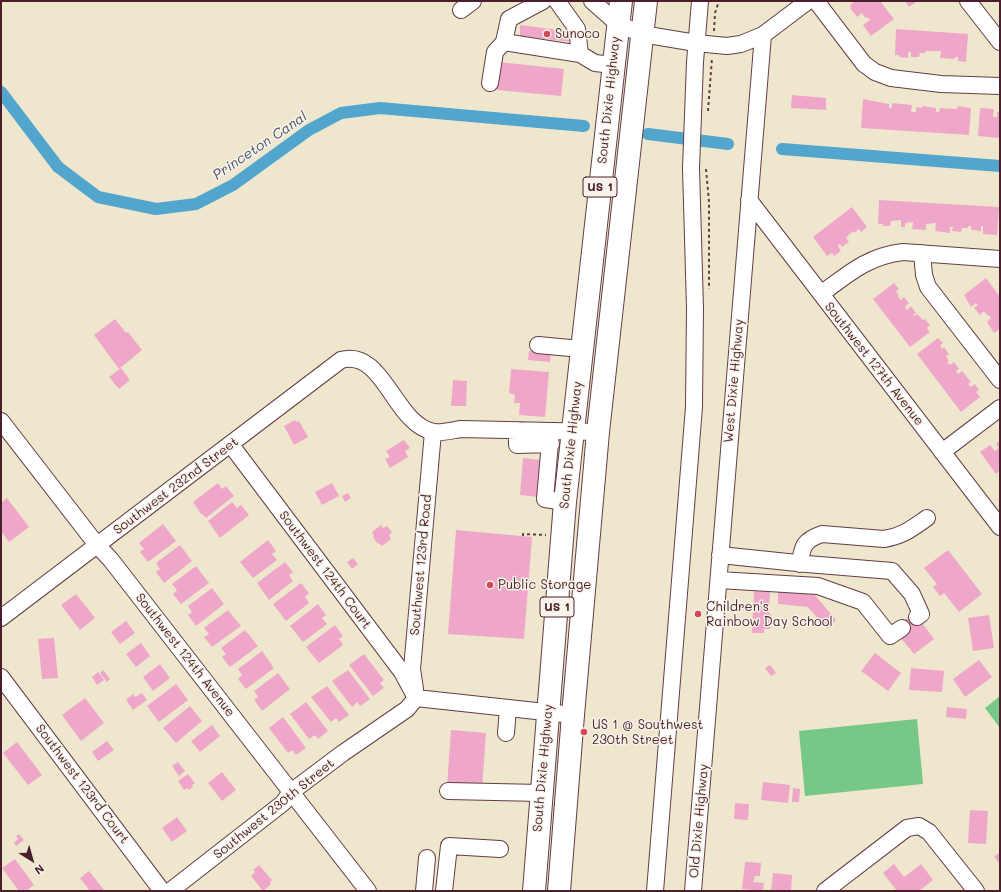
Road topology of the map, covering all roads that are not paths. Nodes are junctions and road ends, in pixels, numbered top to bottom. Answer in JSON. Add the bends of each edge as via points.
{"nodes":[{"id":1,"x":543,"y":1,"type":"edge"},
{"id":2,"x":557,"y":1,"type":"edge"},
{"id":3,"x":592,"y":1,"type":"edge"},
{"id":4,"x":621,"y":1,"type":"edge"},
{"id":5,"x":632,"y":1,"type":"edge"},
{"id":6,"x":646,"y":1,"type":"edge"},
{"id":7,"x":700,"y":1,"type":"edge"},
{"id":8,"x":808,"y":1,"type":"edge"},
{"id":9,"x":816,"y":1,"type":"edge"},
{"id":10,"x":968,"y":1,"type":"edge"},
{"id":11,"x":618,"y":24,"type":"junction"},
{"id":12,"x":642,"y":34,"type":"junction"},
{"id":13,"x":763,"y":35,"type":"junction"},
{"id":14,"x":504,"y":42,"type":"junction"},
{"id":15,"x":1000,"y":42,"type":"edge"},
{"id":16,"x":696,"y":43,"type":"junction"},
{"id":17,"x":580,"y":54,"type":"junction"},
{"id":18,"x":613,"y":65,"type":"junction"},
{"id":19,"x":490,"y":83,"type":"dead end"},
{"id":20,"x":1000,"y":86,"type":"edge"},
{"id":21,"x":749,"y":200,"type":"junction"},
{"id":22,"x":622,"y":219,"type":"junction"},
{"id":23,"x":922,"y":253,"type":"junction"},
{"id":24,"x":1000,"y":259,"type":"edge"},
{"id":25,"x":821,"y":294,"type":"junction"},
{"id":26,"x":538,"y":345,"type":"dead end"},
{"id":27,"x":582,"y":349,"type":"junction"},
{"id":28,"x":1000,"y":380,"type":"edge"},
{"id":29,"x":1000,"y":408,"type":"edge"},
{"id":30,"x":1,"y":421,"type":"edge"},
{"id":31,"x":433,"y":432,"type":"junction"},
{"id":32,"x":598,"y":432,"type":"junction"},
{"id":33,"x":558,"y":436,"type":"junction"},
{"id":34,"x":231,"y":445,"type":"junction"},
{"id":35,"x":942,"y":452,"type":"junction"},
{"id":36,"x":926,"y":518,"type":"dead end"},
{"id":37,"x":1000,"y":527,"type":"edge"},
{"id":38,"x":97,"y":545,"type":"junction"},
{"id":39,"x":720,"y":555,"type":"junction"},
{"id":40,"x":800,"y":564,"type":"junction"},
{"id":41,"x":718,"y":580,"type":"junction"},
{"id":42,"x":917,"y":617,"type":"dead end"},
{"id":43,"x":1,"y":618,"type":"edge"},
{"id":44,"x":902,"y":628,"type":"dead end"},
{"id":45,"x":414,"y":638,"type":"junction"},
{"id":46,"x":384,"y":649,"type":"junction"},
{"id":47,"x":1,"y":677,"type":"edge"},
{"id":48,"x":416,"y":698,"type":"junction"},
{"id":49,"x":508,"y":708,"type":"junction"},
{"id":50,"x":548,"y":712,"type":"junction"},
{"id":51,"x":573,"y":715,"type":"junction"},
{"id":52,"x":707,"y":728,"type":"joint"},
{"id":53,"x":506,"y":734,"type":"dead end"},
{"id":54,"x":448,"y":791,"type":"dead end"},
{"id":55,"x":291,"y":792,"type":"junction"},
{"id":56,"x":541,"y":793,"type":"junction"},
{"id":57,"x":500,"y":849,"type":"dead end"},
{"id":58,"x":427,"y":858,"type":"dead end"},
{"id":59,"x":162,"y":891,"type":"edge"},
{"id":60,"x":170,"y":891,"type":"edge"},
{"id":61,"x":368,"y":891,"type":"edge"},
{"id":62,"x":424,"y":891,"type":"edge"},
{"id":63,"x":444,"y":891,"type":"edge"},
{"id":64,"x":534,"y":891,"type":"edge"},
{"id":65,"x":559,"y":891,"type":"edge"},
{"id":66,"x":656,"y":891,"type":"edge"},
{"id":67,"x":693,"y":891,"type":"edge"},
{"id":68,"x":825,"y":891,"type":"edge"},
{"id":69,"x":976,"y":891,"type":"edge"}],
"edges":[{"from":1,"to":14,"type":"street","via":[[509,20]]},
{"from":2,"to":17,"type":"street","via":[[577,29]]},
{"from":3,"to":11,"type":"street"},
{"from":4,"to":11,"type":"highway","name":"South Dixie Highway","number":"US 1"},
{"from":5,"to":12,"type":"highway","via":[[632,25]]},
{"from":6,"to":12,"type":"highway","name":"South Dixie Highway","number":"US 1"},
{"from":7,"to":16,"type":"street"},
{"from":8,"to":13,"type":"street"},
{"from":9,"to":20,"type":"street","via":[[864,64],[882,76],[941,84]]},
{"from":10,"to":15,"type":"street"},
{"from":11,"to":12,"type":"street"},
{"from":11,"to":18,"type":"highway","name":"South Dixie Highway","number":"US 1"},
{"from":11,"to":22,"type":"highway","via":[[628,46],[611,185]]},
{"from":12,"to":16,"type":"street"},
{"from":12,"to":22,"type":"highway","name":"South Dixie Highway","number":"US 1"},
{"from":13,"to":16,"type":"street","via":[[735,45]]},
{"from":13,"to":21,"type":"street","name":"West Dixie Highway"},
{"from":14,"to":17,"type":"street"},
{"from":14,"to":19,"type":"street","via":[[495,52]]},
{"from":16,"to":66,"type":"street","via":[[700,116],[691,168],[695,313],[694,408]]},
{"from":17,"to":18,"type":"street","via":[[595,63]]},
{"from":18,"to":27,"type":"highway","name":"South Dixie Highway","number":"US 1"},
{"from":21,"to":25,"type":"street","name":"Southwest 127th Avenue"},
{"from":21,"to":39,"type":"street","name":"West Dixie Highway"},
{"from":22,"to":32,"type":"highway","name":"South Dixie Highway","number":"US 1"},
{"from":23,"to":24,"type":"street"},
{"from":23,"to":25,"type":"street","via":[[893,253],[873,259]]},
{"from":23,"to":28,"type":"street","via":[[928,287]]},
{"from":25,"to":35,"type":"street","name":"Southwest 127th Avenue"},
{"from":26,"to":27,"type":"street"},
{"from":27,"to":33,"type":"highway","name":"South Dixie Highway","number":"US 1"},
{"from":29,"to":35,"type":"street"},
{"from":30,"to":38,"type":"street","name":"Southwest 124th Avenue"},
{"from":31,"to":33,"type":"street","via":[[461,429],[517,430]]},
{"from":31,"to":34,"type":"street","name":"Southwest 232nd Street","via":[[414,420],[373,369],[359,359],[352,358],[337,363]]},
{"from":31,"to":45,"type":"street","name":"Southwest 123rd Road"},
{"from":32,"to":33,"type":"street"},
{"from":32,"to":51,"type":"highway","name":"South Dixie Highway","number":"US 1"},
{"from":33,"to":50,"type":"highway","name":"South Dixie Highway","number":"US 1","via":[[558,469],[565,502]]},
{"from":34,"to":38,"type":"street","name":"Southwest 232nd Street"},
{"from":34,"to":46,"type":"street","name":"Southwest 124th Court"},
{"from":35,"to":37,"type":"street","name":"Southwest 127th Avenue"},
{"from":36,"to":40,"type":"street","via":[[904,534],[884,539],[822,534],[812,537],[805,543]]},
{"from":38,"to":43,"type":"street","name":"Southwest 232nd Street"},
{"from":38,"to":55,"type":"street","name":"Southwest 124th Avenue"},
{"from":39,"to":40,"type":"street"},
{"from":39,"to":41,"type":"street","name":"West Dixie Highway"},
{"from":40,"to":42,"type":"street","via":[[892,571],[912,594],[921,614]]},
{"from":41,"to":44,"type":"street","via":[[818,586],[863,602],[890,636]]},
{"from":41,"to":52,"type":"street","name":"West Dixie Highway"},
{"from":45,"to":46,"type":"street","via":[[410,646],[404,650]]},
{"from":45,"to":48,"type":"street","name":"Southwest 123rd Road","via":[[412,669]]},
{"from":46,"to":48,"type":"street","name":"Southwest 124th Court","via":[[402,672]]},
{"from":47,"to":59,"type":"street","name":"Southwest 123rd Court"},
{"from":48,"to":49,"type":"street"},
{"from":48,"to":55,"type":"street","name":"Southwest 230th Street","via":[[407,709]]},
{"from":49,"to":50,"type":"street"},
{"from":49,"to":53,"type":"street"},
{"from":50,"to":51,"type":"street"},
{"from":50,"to":56,"type":"highway","name":"South Dixie Highway","number":"US 1"},
{"from":51,"to":65,"type":"highway","name":"South Dixie Highway","number":"US 1"},
{"from":52,"to":67,"type":"street","name":"Old Dixie Highway"},
{"from":54,"to":56,"type":"street","via":[[501,789]]},
{"from":55,"to":60,"type":"street","name":"Southwest 230th Street","via":[[283,803]]},
{"from":55,"to":61,"type":"street","name":"Southwest 124th Avenue"},
{"from":56,"to":64,"type":"highway","name":"South Dixie Highway","number":"US 1"},
{"from":57,"to":63,"type":"street","via":[[449,846]]},
{"from":58,"to":62,"type":"street"},
{"from":68,"to":69,"type":"street","via":[[907,828],[919,826],[930,832]]}]}
